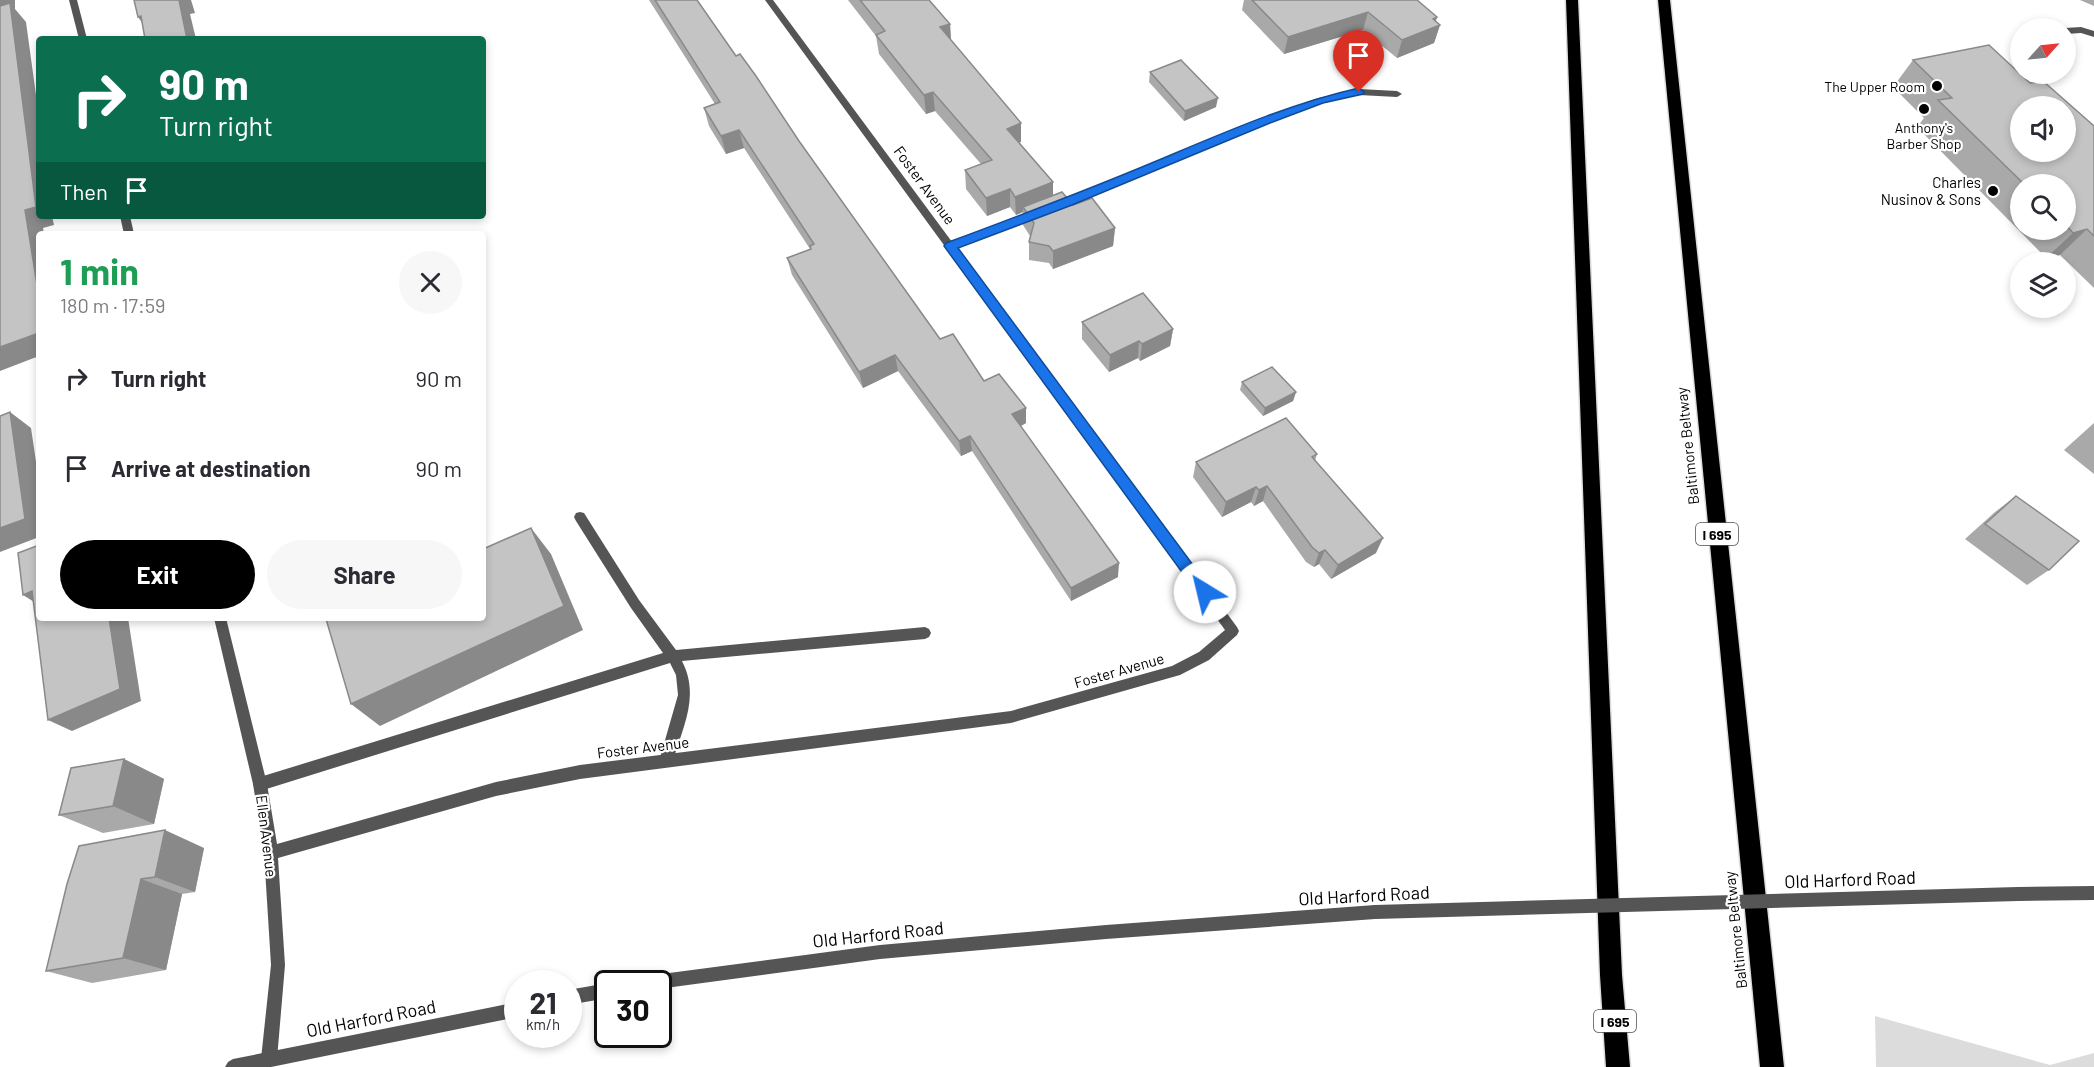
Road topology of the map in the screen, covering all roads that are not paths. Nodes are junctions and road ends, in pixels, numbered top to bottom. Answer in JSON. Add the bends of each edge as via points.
{"nodes":[{"id":1,"x":73,"y":0,"type":"edge"},
{"id":2,"x":769,"y":0,"type":"edge"},
{"id":3,"x":1572,"y":0,"type":"edge"},
{"id":4,"x":1664,"y":0,"type":"edge"},
{"id":5,"x":2076,"y":30,"type":"edge"},
{"id":6,"x":2094,"y":34,"type":"edge"},
{"id":7,"x":81,"y":36,"type":"edge"},
{"id":8,"x":1397,"y":94,"type":"dead end"},
{"id":9,"x":950,"y":246,"type":"junction"},
{"id":10,"x":580,"y":517,"type":"dead end"},
{"id":11,"x":221,"y":621,"type":"edge"},
{"id":12,"x":925,"y":633,"type":"dead end"},
{"id":13,"x":673,"y":656,"type":"junction"},
{"id":14,"x":666,"y":761,"type":"junction"},
{"id":15,"x":260,"y":784,"type":"junction"},
{"id":16,"x":271,"y":853,"type":"junction"},
{"id":17,"x":2094,"y":893,"type":"edge"},
{"id":18,"x":672,"y":980,"type":"edge"},
{"id":19,"x":504,"y":1012,"type":"edge"},
{"id":20,"x":269,"y":1059,"type":"junction"},
{"id":21,"x":233,"y":1067,"type":"edge"},
{"id":22,"x":1618,"y":1067,"type":"edge"},
{"id":23,"x":1772,"y":1067,"type":"edge"}],
"edges":[{"from":1,"to":7,"type":"street"},
{"from":2,"to":9,"type":"street","name":"Foster Avenue"},
{"from":3,"to":22,"type":"highway","number":"I 695","via":[[1611,975]]},
{"from":4,"to":23,"type":"highway","name":"Baltimore Beltway","number":"I 695"},
{"from":5,"to":6,"type":"street"},
{"from":8,"to":9,"type":"street","via":[[1359,92],[1321,100]]},
{"from":9,"to":14,"type":"street","name":"Foster Avenue","via":[[1233,631],[1204,656],[1176,671],[1011,717]]},
{"from":10,"to":13,"type":"street","via":[[634,604]]},
{"from":11,"to":15,"type":"street","name":"Ellen Avenue"},
{"from":12,"to":13,"type":"street"},
{"from":13,"to":14,"type":"street","via":[[686,695]]},
{"from":13,"to":15,"type":"street"},
{"from":14,"to":16,"type":"street","name":"Foster Avenue","via":[[580,772],[496,789]]},
{"from":15,"to":16,"type":"street","name":"Ellen Avenue"},
{"from":16,"to":20,"type":"street","name":"Ellen Avenue","via":[[278,965]]},
{"from":17,"to":18,"type":"street","name":"Old Harford Road","bridge":true,"via":[[1375,912],[880,952]]},
{"from":19,"to":20,"type":"street","name":"Old Harford Road"},
{"from":20,"to":21,"type":"street","name":"Old Harford Road"}]}
